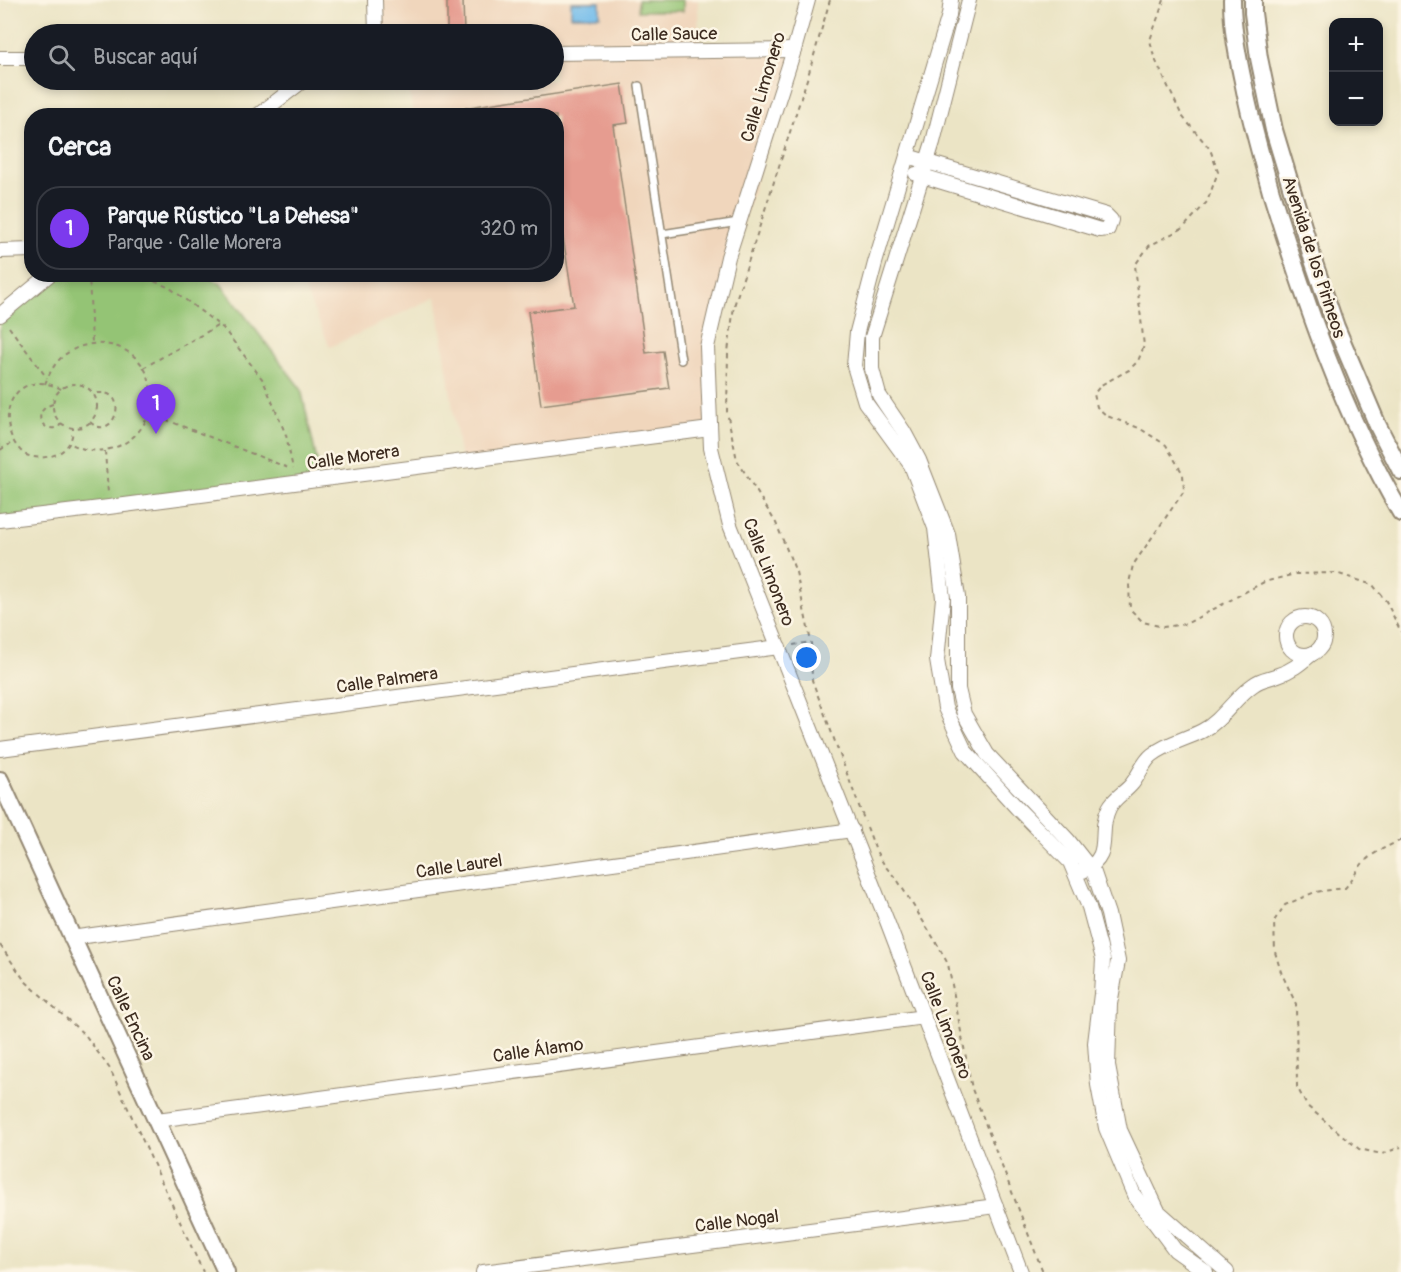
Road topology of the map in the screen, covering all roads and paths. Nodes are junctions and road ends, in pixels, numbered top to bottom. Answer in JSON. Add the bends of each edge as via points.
{"nodes":[{"id":1,"x":375,"y":0,"type":"edge"},
{"id":2,"x":808,"y":0,"type":"edge"},
{"id":3,"x":830,"y":0,"type":"edge"},
{"id":4,"x":951,"y":0,"type":"edge"},
{"id":5,"x":969,"y":0,"type":"edge"},
{"id":6,"x":1164,"y":0,"type":"edge"},
{"id":7,"x":1232,"y":0,"type":"edge"},
{"id":8,"x":1253,"y":0,"type":"edge"},
{"id":9,"x":376,"y":24,"type":"edge"},
{"id":10,"x":794,"y":50,"type":"junction"},
{"id":11,"x":564,"y":53,"type":"edge"},
{"id":12,"x":0,"y":58,"type":"edge"},
{"id":13,"x":24,"y":58,"type":"edge"},
{"id":14,"x":639,"y":86,"type":"dead end"},
{"id":15,"x":290,"y":90,"type":"edge"},
{"id":16,"x":267,"y":108,"type":"edge"},
{"id":17,"x":927,"y":162,"type":"junction"},
{"id":18,"x":905,"y":163,"type":"junction"},
{"id":19,"x":923,"y":176,"type":"junction"},
{"id":20,"x":740,"y":222,"type":"junction"},
{"id":21,"x":662,"y":234,"type":"junction"},
{"id":22,"x":0,"y":250,"type":"edge"},
{"id":23,"x":24,"y":250,"type":"edge"},
{"id":24,"x":41,"y":282,"type":"edge"},
{"id":25,"x":89,"y":282,"type":"edge"},
{"id":26,"x":156,"y":282,"type":"edge"},
{"id":27,"x":0,"y":315,"type":"edge"},
{"id":28,"x":219,"y":325,"type":"junction"},
{"id":29,"x":92,"y":344,"type":"junction"},
{"id":30,"x":681,"y":360,"type":"dead end"},
{"id":31,"x":144,"y":368,"type":"junction"},
{"id":32,"x":47,"y":379,"type":"junction"},
{"id":33,"x":45,"y":384,"type":"junction"},
{"id":34,"x":61,"y":389,"type":"junction"},
{"id":35,"x":93,"y":394,"type":"junction"},
{"id":36,"x":53,"y":404,"type":"junction"},
{"id":37,"x":5,"y":407,"type":"dead end"},
{"id":38,"x":149,"y":413,"type":"junction"},
{"id":39,"x":90,"y":421,"type":"junction"},
{"id":40,"x":61,"y":423,"type":"junction"},
{"id":41,"x":73,"y":428,"type":"junction"},
{"id":42,"x":710,"y":429,"type":"junction"},
{"id":43,"x":70,"y":443,"type":"junction"},
{"id":44,"x":0,"y":450,"type":"edge"},
{"id":45,"x":105,"y":451,"type":"junction"},
{"id":46,"x":1401,"y":471,"type":"edge"},
{"id":47,"x":294,"y":476,"type":"junction"},
{"id":48,"x":109,"y":507,"type":"junction"},
{"id":49,"x":1401,"y":513,"type":"edge"},
{"id":50,"x":0,"y":520,"type":"edge"},
{"id":51,"x":1401,"y":632,"type":"edge"},
{"id":52,"x":811,"y":642,"type":"junction"},
{"id":53,"x":778,"y":646,"type":"junction"},
{"id":54,"x":1313,"y":653,"type":"dead end"},
{"id":55,"x":0,"y":749,"type":"edge"},
{"id":56,"x":0,"y":780,"type":"edge"},
{"id":57,"x":852,"y":830,"type":"junction"},
{"id":58,"x":1401,"y":840,"type":"edge"},
{"id":59,"x":1090,"y":868,"type":"junction"},
{"id":60,"x":1076,"y":875,"type":"junction"},
{"id":61,"x":71,"y":938,"type":"junction"},
{"id":62,"x":0,"y":945,"type":"edge"},
{"id":63,"x":924,"y":1017,"type":"junction"},
{"id":64,"x":157,"y":1120,"type":"junction"},
{"id":65,"x":1401,"y":1147,"type":"edge"},
{"id":66,"x":996,"y":1206,"type":"junction"},
{"id":67,"x":203,"y":1272,"type":"edge"},
{"id":68,"x":226,"y":1272,"type":"edge"},
{"id":69,"x":483,"y":1272,"type":"edge"},
{"id":70,"x":1021,"y":1272,"type":"edge"},
{"id":71,"x":1043,"y":1272,"type":"edge"},
{"id":72,"x":1206,"y":1272,"type":"edge"},
{"id":73,"x":1227,"y":1272,"type":"edge"}],
"edges":[{"from":1,"to":9,"type":"street"},
{"from":2,"to":10,"type":"street","name":"Calle Limonero"},
{"from":3,"to":52,"type":"path","via":[[734,306],[728,351],[727,412],[737,460],[776,523],[796,572]]},
{"from":4,"to":18,"type":"street"},
{"from":5,"to":17,"type":"street"},
{"from":6,"to":51,"type":"path","via":[[1150,40],[1154,57],[1182,116],[1210,149],[1218,172],[1207,202],[1183,228],[1149,246],[1135,265],[1144,346],[1129,370],[1101,385],[1094,394],[1097,407],[1107,416],[1139,428],[1166,445],[1183,474],[1184,491],[1134,565],[1129,584],[1130,609],[1143,622],[1163,627],[1186,624],[1264,582],[1295,574],[1336,573],[1373,585]]},
{"from":7,"to":49,"type":"street","name":"Avenida de los Pirineos","via":[[1239,61],[1254,133],[1294,266],[1357,429]]},
{"from":8,"to":46,"type":"street","name":"Avenida de los Pirineos","via":[[1259,58],[1274,130],[1314,263],[1336,327]]},
{"from":10,"to":11,"type":"street","name":"Calle Sauce"},
{"from":10,"to":20,"type":"street","name":"Calle Limonero"},
{"from":12,"to":13,"type":"street"},
{"from":14,"to":21,"type":"lane"},
{"from":15,"to":16,"type":"street"},
{"from":17,"to":18,"type":"street"},
{"from":17,"to":19,"type":"street"},
{"from":17,"to":19,"type":"street","via":[[1112,220],[1108,229],[1100,230]]},
{"from":18,"to":19,"type":"street"},
{"from":18,"to":60,"type":"street","via":[[857,332],[854,366],[865,402],[911,465],[935,528],[943,598],[937,660],[945,708],[966,751],[1070,862]]},
{"from":19,"to":59,"type":"street","via":[[872,338],[872,369],[879,395],[919,460],[948,534],[958,597],[958,689],[964,714],[987,754]]},
{"from":20,"to":21,"type":"lane"},
{"from":20,"to":42,"type":"street","name":"Calle Limonero","via":[[707,347]]},
{"from":21,"to":30,"type":"lane"},
{"from":22,"to":23,"type":"street"},
{"from":24,"to":27,"type":"street"},
{"from":25,"to":29,"type":"path"},
{"from":26,"to":28,"type":"path"},
{"from":27,"to":32,"type":"path"},
{"from":28,"to":31,"type":"path"},
{"from":28,"to":47,"type":"path","via":[[263,380],[286,435]]},
{"from":29,"to":31,"type":"path","via":[[123,349]]},
{"from":29,"to":32,"type":"path","via":[[63,357]]},
{"from":31,"to":38,"type":"path","via":[[152,398]]},
{"from":32,"to":33,"type":"path"},
{"from":33,"to":34,"type":"path"},
{"from":33,"to":37,"type":"path","via":[[25,386]]},
{"from":34,"to":35,"type":"path","via":[[78,385]]},
{"from":34,"to":36,"type":"path"},
{"from":35,"to":39,"type":"path","via":[[97,405]]},
{"from":35,"to":39,"type":"path","via":[[110,396],[118,410],[110,424],[99,426]]},
{"from":36,"to":40,"type":"path"},
{"from":36,"to":40,"type":"path","via":[[42,409],[40,419],[49,428],[55,429]]},
{"from":38,"to":45,"type":"path","via":[[132,438]]},
{"from":38,"to":47,"type":"path"},
{"from":39,"to":41,"type":"path"},
{"from":40,"to":41,"type":"path"},
{"from":41,"to":43,"type":"path"},
{"from":42,"to":47,"type":"street","name":"Calle Morera"},
{"from":42,"to":53,"type":"street","name":"Calle Limonero","via":[[730,525]]},
{"from":43,"to":44,"type":"path","via":[[48,457],[33,458],[10,444]]},
{"from":43,"to":45,"type":"path"},
{"from":45,"to":48,"type":"path"},
{"from":47,"to":48,"type":"street","name":"Calle Morera"},
{"from":48,"to":50,"type":"street","name":"Calle Morera"},
{"from":52,"to":53,"type":"path"},
{"from":52,"to":71,"type":"path","via":[[812,680],[876,850],[948,964],[972,1089]]},
{"from":53,"to":55,"type":"street","name":"Calle Palmera"},
{"from":53,"to":57,"type":"street","name":"Calle Limonero"},
{"from":54,"to":59,"type":"street","via":[[1296,667],[1251,686],[1224,716],[1203,731],[1151,755],[1109,807],[1103,824],[1102,856]]},
{"from":56,"to":61,"type":"street","name":"Calle Encina"},
{"from":57,"to":61,"type":"street","name":"Calle Laurel"},
{"from":57,"to":63,"type":"street","name":"Calle Limonero"},
{"from":58,"to":65,"type":"path","via":[[1374,853],[1346,888],[1315,892],[1285,905],[1274,921],[1275,952],[1296,1004],[1297,1087],[1307,1106],[1359,1149],[1382,1154]]},
{"from":59,"to":60,"type":"street"},
{"from":59,"to":73,"type":"street","via":[[1108,914],[1118,961],[1110,1004],[1108,1066],[1120,1130],[1158,1211]]},
{"from":60,"to":72,"type":"street","via":[[1103,959],[1095,1043],[1106,1128],[1134,1195],[1175,1250]]},
{"from":61,"to":64,"type":"street","name":"Calle Encina"},
{"from":62,"to":67,"type":"path","via":[[25,981],[86,1036],[110,1069]]},
{"from":63,"to":64,"type":"street","name":"Calle Álamo"},
{"from":63,"to":66,"type":"street","name":"Calle Limonero"},
{"from":64,"to":68,"type":"street","name":"Calle Encina"},
{"from":66,"to":69,"type":"street","name":"Calle Nogal"},
{"from":66,"to":70,"type":"street","name":"Calle Limonero"}]}
